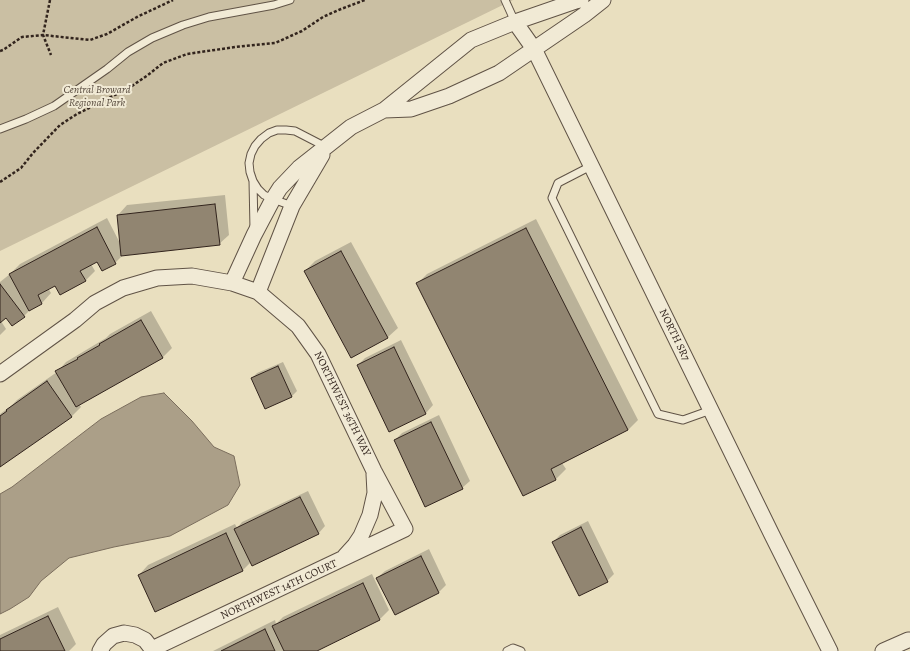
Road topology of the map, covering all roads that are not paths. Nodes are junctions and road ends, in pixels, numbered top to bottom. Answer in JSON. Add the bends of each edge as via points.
{"nodes":[{"id":1,"x":290,"y":0,"type":"edge"},
{"id":2,"x":505,"y":0,"type":"edge"},
{"id":3,"x":581,"y":0,"type":"edge"},
{"id":4,"x":603,"y":0,"type":"edge"},
{"id":5,"x":515,"y":22,"type":"junction"},
{"id":6,"x":534,"y":50,"type":"junction"},
{"id":7,"x":384,"y":110,"type":"junction"},
{"id":8,"x":0,"y":129,"type":"edge"},
{"id":9,"x":326,"y":147,"type":"junction"},
{"id":10,"x":591,"y":166,"type":"junction"},
{"id":11,"x":253,"y":181,"type":"junction"},
{"id":12,"x":273,"y":199,"type":"junction"},
{"id":13,"x":292,"y":206,"type":"junction"},
{"id":14,"x":254,"y":235,"type":"junction"},
{"id":15,"x":232,"y":283,"type":"junction"},
{"id":16,"x":258,"y":292,"type":"junction"},
{"id":17,"x":0,"y":374,"type":"edge"},
{"id":18,"x":711,"y":410,"type":"junction"},
{"id":19,"x":374,"y":471,"type":"junction"},
{"id":20,"x":405,"y":529,"type":"joint"},
{"id":21,"x":339,"y":561,"type":"junction"},
{"id":22,"x":910,"y":640,"type":"edge"},
{"id":23,"x":152,"y":650,"type":"edge"},
{"id":24,"x":100,"y":651,"type":"edge"},
{"id":25,"x":507,"y":651,"type":"edge"},
{"id":26,"x":521,"y":651,"type":"edge"},
{"id":27,"x":830,"y":651,"type":"edge"},
{"id":28,"x":883,"y":651,"type":"edge"}],
"edges":[{"from":1,"to":8,"type":"lane","via":[[209,17],[152,38],[128,52],[54,106]]},
{"from":2,"to":5,"type":"lane"},
{"from":3,"to":5,"type":"street"},
{"from":4,"to":6,"type":"street"},
{"from":5,"to":6,"type":"street","name":"NORTH SR7"},
{"from":5,"to":7,"type":"street","via":[[471,40]]},
{"from":6,"to":7,"type":"street","via":[[499,73],[449,96],[411,108]]},
{"from":6,"to":10,"type":"street","name":"NORTH SR7"},
{"from":7,"to":9,"type":"street","via":[[351,127]]},
{"from":9,"to":11,"type":"lane","via":[[296,131],[277,130],[261,139],[251,154],[249,163]]},
{"from":9,"to":12,"type":"street","via":[[299,168]]},
{"from":9,"to":13,"type":"street"},
{"from":10,"to":18,"type":"street","name":"NORTH SR7"},
{"from":10,"to":18,"type":"lane","via":[[558,183],[552,198],[562,219],[658,414],[684,420]]},
{"from":11,"to":12,"type":"lane","via":[[264,195]]},
{"from":11,"to":14,"type":"lane"},
{"from":12,"to":13,"type":"lane"},
{"from":12,"to":14,"type":"street"},
{"from":13,"to":16,"type":"street"},
{"from":14,"to":15,"type":"street"},
{"from":15,"to":16,"type":"street","name":"NORTHWEST 36TH WAY"},
{"from":15,"to":17,"type":"street","name":"NORTHWEST 36TH WAY","via":[[192,276],[157,278],[123,288],[95,303]]},
{"from":16,"to":19,"type":"street","name":"NORTHWEST 36TH WAY","via":[[298,326],[318,354]]},
{"from":18,"to":27,"type":"street","name":"NORTH SR7"},
{"from":19,"to":20,"type":"street","name":"NORTHWEST 36TH WAY"},
{"from":19,"to":21,"type":"street","name":"NORTHWEST 36TH WAY","via":[[375,493],[364,531],[348,554]]},
{"from":20,"to":21,"type":"street","name":"NORTHWEST 14TH COURT"},
{"from":21,"to":23,"type":"street","name":"NORTHWEST 14TH COURT"},
{"from":22,"to":28,"type":"street"},
{"from":23,"to":24,"type":"street","via":[[145,640],[124,633],[113,636]]},
{"from":25,"to":26,"type":"lane","via":[[513,648]]}]}
